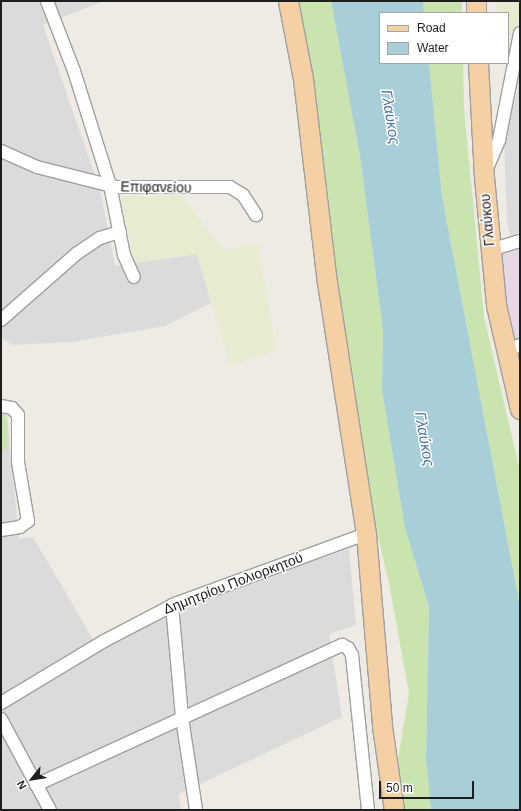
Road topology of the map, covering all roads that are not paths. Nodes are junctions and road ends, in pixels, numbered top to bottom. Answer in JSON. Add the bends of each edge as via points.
{"nodes":[{"id":1,"x":47,"y":1,"type":"edge"},
{"id":2,"x":288,"y":1,"type":"edge"},
{"id":3,"x":476,"y":1,"type":"edge"},
{"id":4,"x":476,"y":12,"type":"edge"},
{"id":5,"x":520,"y":33,"type":"edge"},
{"id":6,"x":478,"y":64,"type":"edge"},
{"id":7,"x":1,"y":151,"type":"edge"},
{"id":8,"x":484,"y":177,"type":"junction"},
{"id":9,"x":110,"y":185,"type":"junction"},
{"id":10,"x":256,"y":215,"type":"dead end"},
{"id":11,"x":120,"y":232,"type":"junction"},
{"id":12,"x":520,"y":242,"type":"edge"},
{"id":13,"x":490,"y":250,"type":"junction"},
{"id":14,"x":134,"y":277,"type":"dead end"},
{"id":15,"x":1,"y":320,"type":"edge"},
{"id":16,"x":513,"y":348,"type":"edge"},
{"id":17,"x":1,"y":406,"type":"edge"},
{"id":18,"x":520,"y":409,"type":"edge"},
{"id":19,"x":1,"y":530,"type":"edge"},
{"id":20,"x":366,"y":534,"type":"junction"},
{"id":21,"x":172,"y":605,"type":"junction"},
{"id":22,"x":1,"y":703,"type":"edge"},
{"id":23,"x":182,"y":718,"type":"junction"},
{"id":24,"x":1,"y":720,"type":"edge"},
{"id":25,"x":36,"y":785,"type":"junction"},
{"id":26,"x":50,"y":810,"type":"edge"},
{"id":27,"x":196,"y":810,"type":"edge"},
{"id":28,"x":368,"y":810,"type":"edge"},
{"id":29,"x":394,"y":810,"type":"edge"}],
"edges":[{"from":1,"to":9,"type":"street","via":[[74,71]]},
{"from":2,"to":20,"type":"main road","via":[[303,79],[327,282]]},
{"from":3,"to":4,"type":"main road"},
{"from":5,"to":8,"type":"street","name":"Γλαύκου","via":[[499,140]]},
{"from":6,"to":8,"type":"main road"},
{"from":7,"to":9,"type":"street","name":"Επιφανείου","via":[[37,167]]},
{"from":8,"to":13,"type":"main road","name":"Γλαύκου"},
{"from":9,"to":10,"type":"street","name":"Επιφανείου","via":[[182,188],[226,186],[240,191]]},
{"from":9,"to":11,"type":"street"},
{"from":11,"to":14,"type":"street","via":[[124,255]]},
{"from":11,"to":15,"type":"street","via":[[100,238],[76,254]]},
{"from":12,"to":13,"type":"street"},
{"from":13,"to":16,"type":"main road","name":"Γλαύκου","via":[[496,304]]},
{"from":16,"to":18,"type":"main road","name":"Γλαύκου"},
{"from":17,"to":19,"type":"street","via":[[12,408],[18,415],[18,462],[28,521],[20,527]]},
{"from":20,"to":21,"type":"street","name":"Δημητρίου Πολιορκητού"},
{"from":20,"to":29,"type":"main road","via":[[382,719]]},
{"from":21,"to":22,"type":"street","name":"Δημητρίου Πολιορκητού","via":[[104,641]]},
{"from":21,"to":23,"type":"street"},
{"from":23,"to":25,"type":"street"},
{"from":23,"to":27,"type":"street"},
{"from":23,"to":28,"type":"street","via":[[342,645],[348,648],[352,655]]},
{"from":24,"to":25,"type":"street"},
{"from":25,"to":26,"type":"street"}]}
